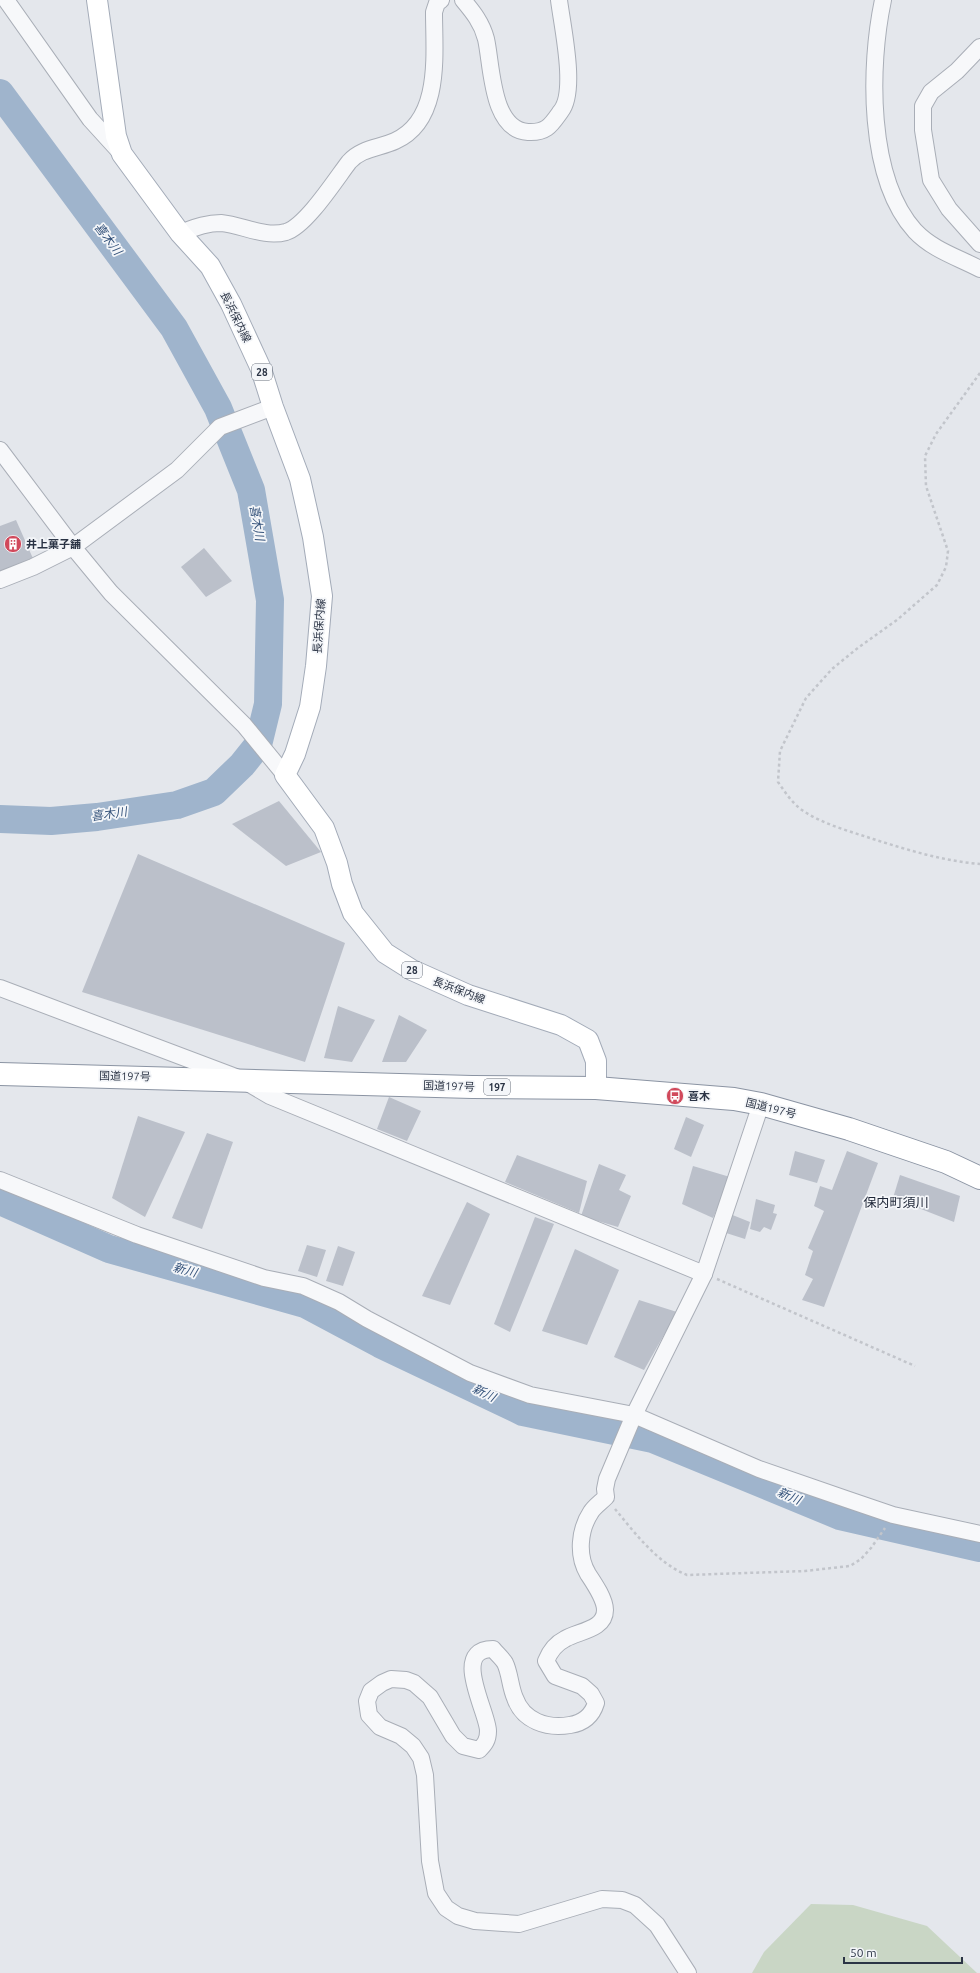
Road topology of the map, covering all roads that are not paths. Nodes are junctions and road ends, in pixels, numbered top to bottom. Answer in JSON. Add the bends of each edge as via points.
{"nodes":[{"id":1,"x":6,"y":0,"type":"edge"},
{"id":2,"x":97,"y":0,"type":"edge"},
{"id":3,"x":441,"y":0,"type":"edge"},
{"id":4,"x":463,"y":0,"type":"edge"},
{"id":5,"x":559,"y":0,"type":"edge"},
{"id":6,"x":883,"y":0,"type":"edge"},
{"id":7,"x":980,"y":47,"type":"edge"},
{"id":8,"x":122,"y":154,"type":"junction"},
{"id":9,"x":180,"y":233,"type":"junction"},
{"id":10,"x":980,"y":244,"type":"edge"},
{"id":11,"x":980,"y":269,"type":"edge"},
{"id":12,"x":270,"y":409,"type":"junction"},
{"id":13,"x":0,"y":450,"type":"edge"},
{"id":14,"x":73,"y":547,"type":"junction"},
{"id":15,"x":0,"y":580,"type":"edge"},
{"id":16,"x":282,"y":771,"type":"junction"},
{"id":17,"x":0,"y":988,"type":"edge"},
{"id":18,"x":0,"y":1074,"type":"edge"},
{"id":19,"x":241,"y":1079,"type":"junction"},
{"id":20,"x":596,"y":1088,"type":"junction"},
{"id":21,"x":760,"y":1104,"type":"junction"},
{"id":22,"x":980,"y":1178,"type":"edge"},
{"id":23,"x":0,"y":1180,"type":"edge"},
{"id":24,"x":704,"y":1274,"type":"junction"},
{"id":25,"x":634,"y":1415,"type":"junction"},
{"id":26,"x":980,"y":1534,"type":"edge"},
{"id":27,"x":688,"y":1973,"type":"edge"}],
"edges":[{"from":1,"to":8,"type":"street","via":[[90,119]]},
{"from":2,"to":8,"type":"main road","name":"長浜保内線","number":"28","via":[[116,136]]},
{"from":3,"to":9,"type":"street","via":[[434,12],[433,79],[426,106],[409,132],[395,141],[363,151],[351,160],[309,213],[287,232],[266,234],[222,223],[208,223]]},
{"from":4,"to":5,"type":"street","via":[[477,16],[486,38],[493,87],[504,116],[520,132],[538,132],[548,128],[564,108],[567,98],[568,63]]},
{"from":6,"to":11,"type":"street","via":[[878,22],[874,75],[877,128],[894,201],[915,231],[935,248]]},
{"from":7,"to":10,"type":"street","via":[[957,71],[931,92],[923,106],[923,130],[931,180],[949,209]]},
{"from":8,"to":9,"type":"main road","name":"長浜保内線","number":"28"},
{"from":9,"to":12,"type":"main road","name":"長浜保内線","number":"28","via":[[210,266],[231,304],[261,369]]},
{"from":12,"to":14,"type":"street","via":[[220,426],[177,470]]},
{"from":12,"to":16,"type":"main road","name":"長浜保内線","number":"28","via":[[300,479],[313,537],[322,596],[310,707],[295,754]]},
{"from":13,"to":14,"type":"street"},
{"from":14,"to":15,"type":"street","via":[[33,568]]},
{"from":14,"to":16,"type":"street","via":[[112,593],[244,725]]},
{"from":16,"to":20,"type":"main road","name":"長浜保内線","number":"28","via":[[324,828],[353,913],[385,953],[412,970],[461,992],[561,1025],[588,1040],[596,1061]]},
{"from":17,"to":19,"type":"street"},
{"from":18,"to":19,"type":"highway","name":"国道197号","number":"197"},
{"from":19,"to":20,"type":"highway","name":"国道197号","number":"197","via":[[472,1087]]},
{"from":19,"to":24,"type":"street","via":[[270,1096]]},
{"from":20,"to":21,"type":"highway","name":"国道197号","number":"197","via":[[687,1094]]},
{"from":21,"to":22,"type":"highway","name":"国道197号","number":"197","via":[[849,1128],[946,1162]]},
{"from":21,"to":24,"type":"street"},
{"from":23,"to":25,"type":"street","via":[[137,1235],[264,1278],[303,1286],[339,1302],[470,1373],[522,1393]]},
{"from":24,"to":25,"type":"street"},
{"from":25,"to":26,"type":"street","via":[[758,1469],[893,1515]]},
{"from":25,"to":27,"type":"street","via":[[607,1479],[606,1497],[590,1512],[581,1536],[581,1554],[587,1572],[599,1590],[605,1610],[601,1621],[589,1630],[566,1638],[551,1650],[546,1661],[555,1676],[582,1686],[591,1694],[596,1703],[586,1719],[570,1725],[546,1726],[533,1721],[524,1714],[515,1700],[505,1663],[493,1649],[480,1652],[475,1657],[473,1666],[475,1689],[488,1730],[487,1742],[479,1750],[463,1746],[453,1736],[430,1697],[414,1682],[392,1679],[382,1682],[371,1691],[366,1701],[369,1715],[380,1727],[401,1736],[413,1746],[421,1758],[425,1775],[430,1861],[436,1893],[446,1908],[458,1916],[475,1921],[519,1924],[602,1899],[622,1900],[635,1906],[658,1925]]}]}
